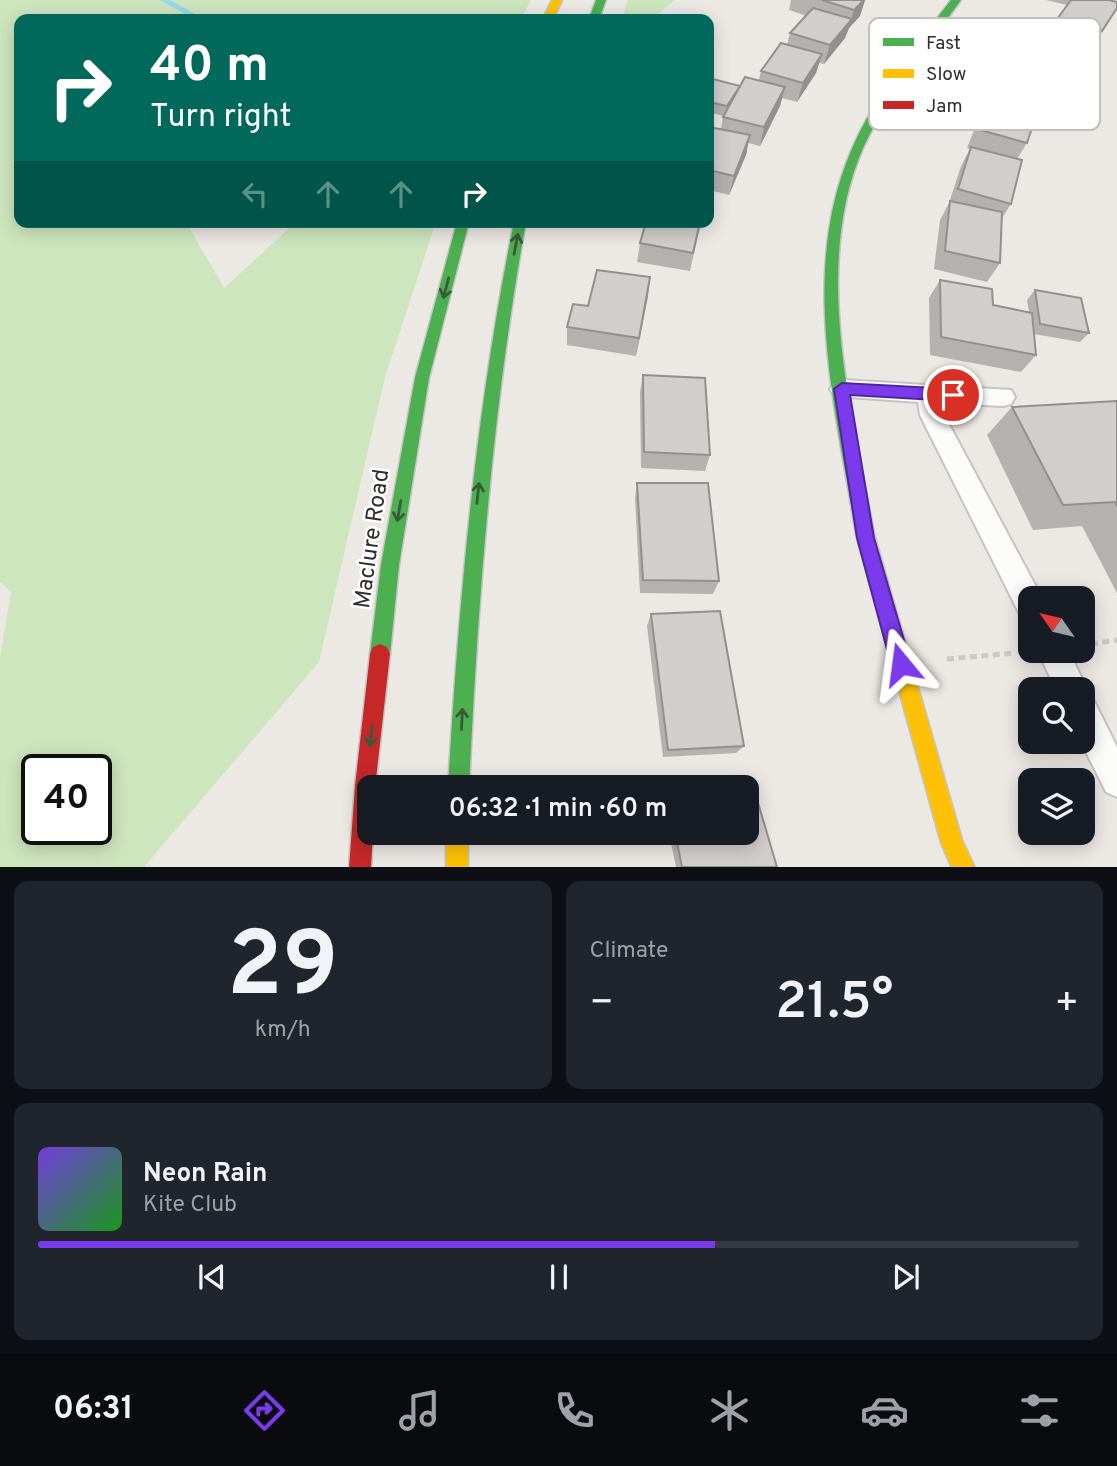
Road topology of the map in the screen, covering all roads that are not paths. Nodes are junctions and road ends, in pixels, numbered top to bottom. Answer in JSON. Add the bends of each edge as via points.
{"nodes":[{"id":1,"x":956,"y":0,"type":"edge"},
{"id":2,"x":943,"y":18,"type":"edge"},
{"id":3,"x":869,"y":130,"type":"edge"},
{"id":4,"x":461,"y":228,"type":"edge"},
{"id":5,"x":519,"y":228,"type":"edge"},
{"id":6,"x":842,"y":389,"type":"junction"},
{"id":7,"x":928,"y":394,"type":"junction"},
{"id":8,"x":1003,"y":397,"type":"dead end"},
{"id":9,"x":1020,"y":586,"type":"edge"},
{"id":10,"x":1095,"y":736,"type":"edge"},
{"id":11,"x":459,"y":775,"type":"edge"},
{"id":12,"x":1117,"y":781,"type":"edge"},
{"id":13,"x":457,"y":845,"type":"edge"},
{"id":14,"x":360,"y":867,"type":"edge"},
{"id":15,"x":457,"y":867,"type":"edge"},
{"id":16,"x":964,"y":867,"type":"edge"}],
"edges":[{"from":1,"to":2,"type":"main road"},
{"from":3,"to":6,"type":"main road","via":[[849,170],[833,244],[830,304]]},
{"from":4,"to":14,"type":"main road","name":"Maclure Road","one_way":true,"via":[[422,378],[390,565]]},
{"from":11,"to":5,"type":"main road","one_way":true,"via":[[472,543],[493,361]]},
{"from":6,"to":7,"type":"lane"},
{"from":6,"to":16,"type":"main road","via":[[866,538],[952,843]]},
{"from":7,"to":8,"type":"lane"},
{"from":7,"to":9,"type":"lane","via":[[932,415]]},
{"from":10,"to":12,"type":"lane"},
{"from":13,"to":15,"type":"main road"}]}
